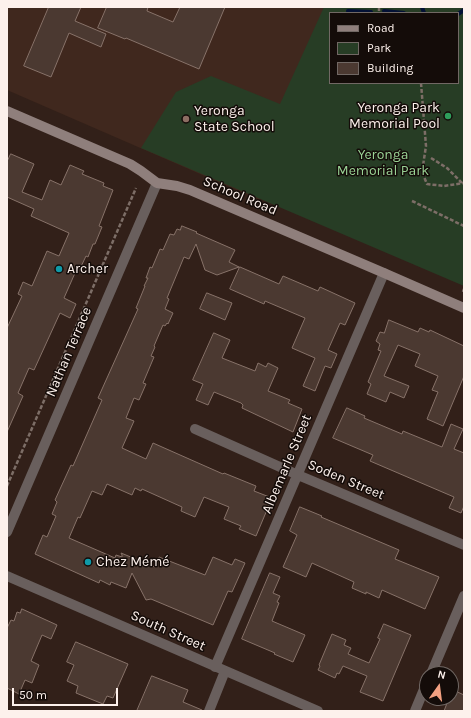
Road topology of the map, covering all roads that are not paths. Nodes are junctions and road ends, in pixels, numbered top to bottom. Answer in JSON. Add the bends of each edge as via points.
{"nodes":[{"id":1,"x":7,"y":110,"type":"edge"},
{"id":2,"x":157,"y":183,"type":"junction"},
{"id":3,"x":384,"y":273,"type":"junction"},
{"id":4,"x":464,"y":308,"type":"edge"},
{"id":5,"x":195,"y":429,"type":"dead end"},
{"id":6,"x":298,"y":475,"type":"junction"},
{"id":7,"x":7,"y":532,"type":"edge"},
{"id":8,"x":464,"y":546,"type":"edge"},
{"id":9,"x":7,"y":576,"type":"edge"},
{"id":10,"x":464,"y":596,"type":"edge"},
{"id":11,"x":434,"y":666,"type":"edge"},
{"id":12,"x":215,"y":667,"type":"junction"},
{"id":13,"x":225,"y":671,"type":"junction"},
{"id":14,"x":419,"y":701,"type":"edge"},
{"id":15,"x":209,"y":711,"type":"edge"},
{"id":16,"x":318,"y":711,"type":"edge"},
{"id":17,"x":415,"y":711,"type":"edge"}],
"edges":[{"from":1,"to":2,"type":"street","name":"School Road","via":[[130,164]]},
{"from":2,"to":3,"type":"street","name":"School Road","via":[[190,190]]},
{"from":2,"to":7,"type":"street","name":"Nathan Terrace"},
{"from":3,"to":4,"type":"street","name":"School Road"},
{"from":3,"to":6,"type":"street","name":"Albemarle Street"},
{"from":5,"to":6,"type":"street","name":"Soden Street"},
{"from":6,"to":8,"type":"street","name":"Soden Street"},
{"from":6,"to":12,"type":"street","name":"Albemarle Street"},
{"from":9,"to":12,"type":"street","name":"South Street"},
{"from":10,"to":11,"type":"street"},
{"from":12,"to":13,"type":"street","name":"South Street"},
{"from":13,"to":15,"type":"street"},
{"from":13,"to":16,"type":"street","name":"South Street"},
{"from":14,"to":17,"type":"street"}]}
